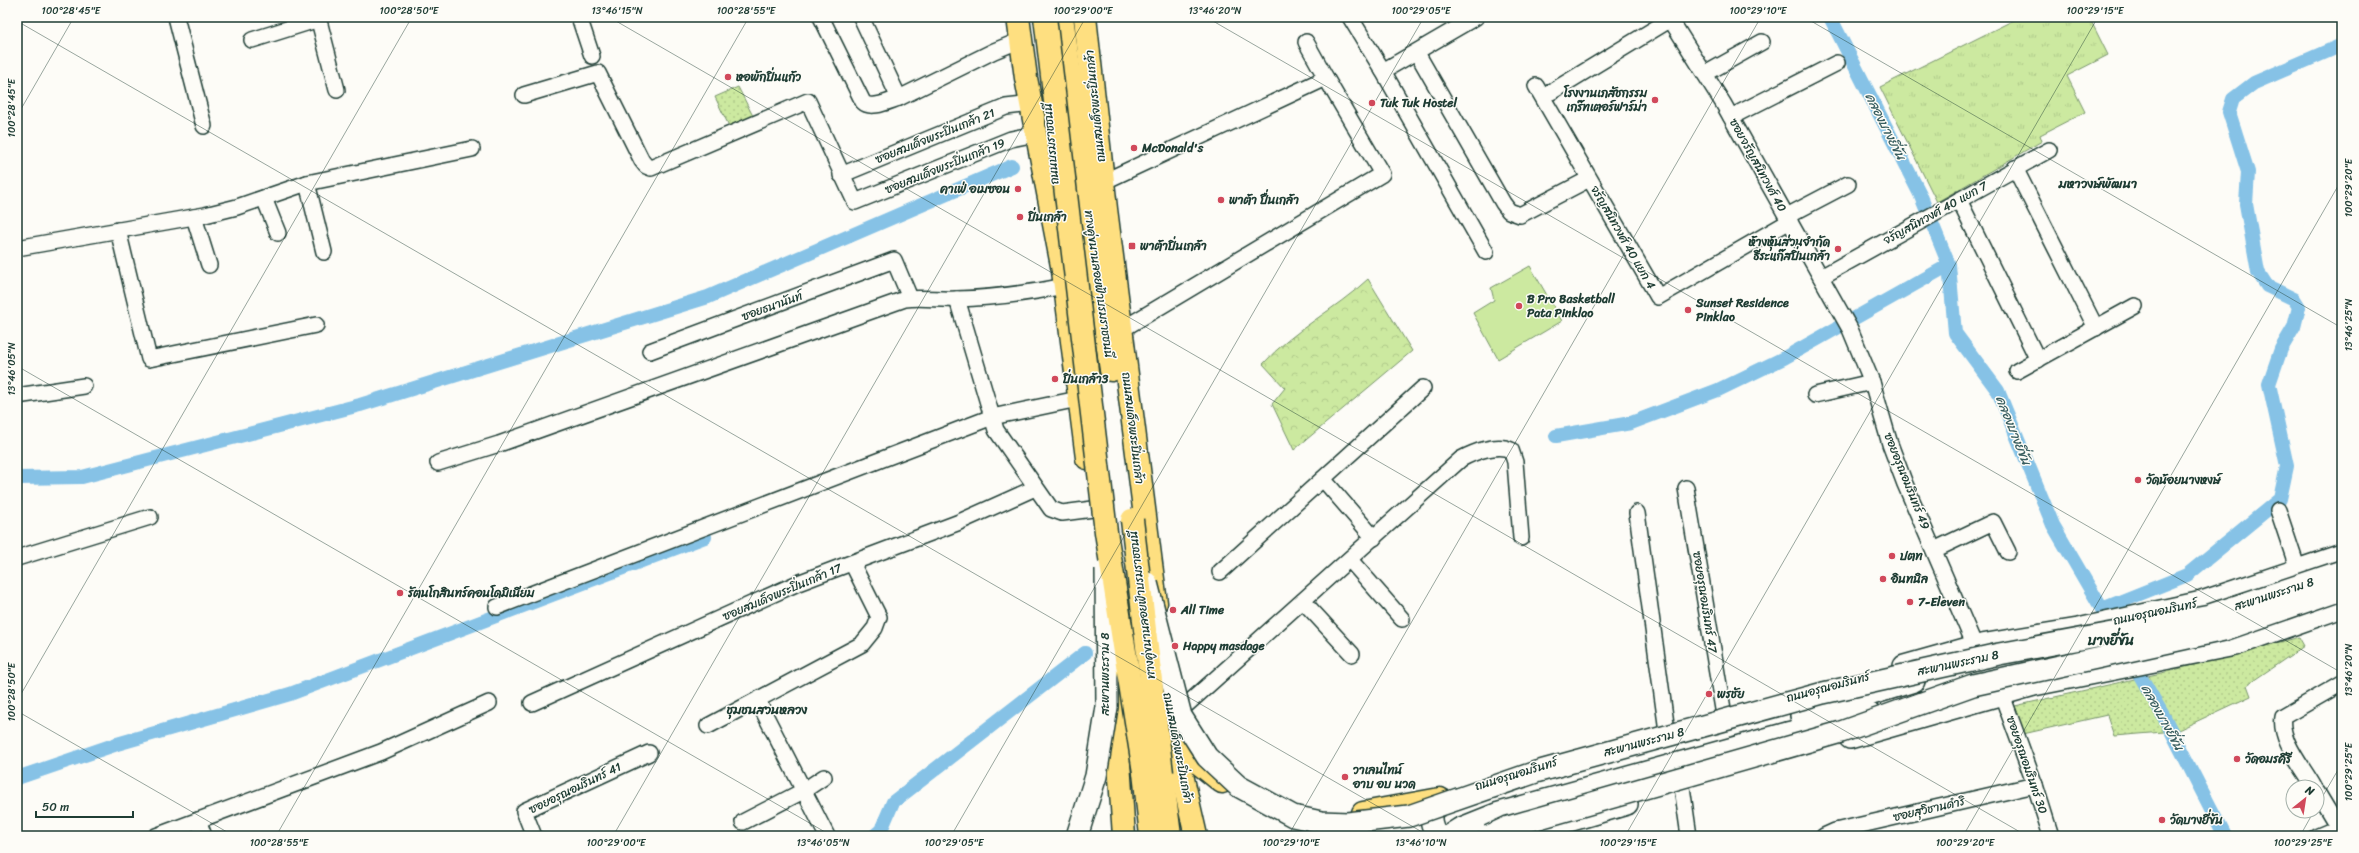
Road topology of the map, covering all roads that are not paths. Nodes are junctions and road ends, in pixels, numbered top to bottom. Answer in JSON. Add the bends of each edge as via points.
{"nodes":[{"id":1,"x":176,"y":17,"type":"edge"},
{"id":2,"x":579,"y":17,"type":"edge"},
{"id":3,"x":821,"y":17,"type":"edge"},
{"id":4,"x":861,"y":17,"type":"edge"},
{"id":5,"x":1018,"y":17,"type":"edge"},
{"id":6,"x":1036,"y":17,"type":"edge"},
{"id":7,"x":1045,"y":17,"type":"edge"},
{"id":8,"x":1062,"y":17,"type":"edge"},
{"id":9,"x":1069,"y":17,"type":"edge"},
{"id":10,"x":1084,"y":17,"type":"edge"},
{"id":11,"x":1350,"y":17,"type":"edge"},
{"id":12,"x":1476,"y":17,"type":"edge"},
{"id":13,"x":319,"y":18,"type":"edge"},
{"id":14,"x":1670,"y":18,"type":"edge"},
{"id":15,"x":252,"y":40,"type":"dead end"},
{"id":16,"x":1021,"y":40,"type":"junction"},
{"id":17,"x":1306,"y":42,"type":"dead end"},
{"id":18,"x":1762,"y":42,"type":"dead end"},
{"id":19,"x":1417,"y":53,"type":"junction"},
{"id":20,"x":592,"y":56,"type":"dead end"},
{"id":21,"x":1838,"y":63,"type":"dead end"},
{"id":22,"x":1383,"y":71,"type":"junction"},
{"id":23,"x":1705,"y":74,"type":"junction"},
{"id":24,"x":1326,"y":78,"type":"junction"},
{"id":25,"x":1536,"y":86,"type":"dead end"},
{"id":26,"x":337,"y":90,"type":"dead end"},
{"id":27,"x":1551,"y":92,"type":"dead end"},
{"id":28,"x":524,"y":95,"type":"dead end"},
{"id":29,"x":898,"y":98,"type":"junction"},
{"id":30,"x":1031,"y":104,"type":"junction"},
{"id":31,"x":1731,"y":117,"type":"junction"},
{"id":32,"x":204,"y":126,"type":"dead end"},
{"id":33,"x":1036,"y":134,"type":"junction"},
{"id":34,"x":472,"y":149,"type":"dead end"},
{"id":35,"x":2049,"y":150,"type":"dead end"},
{"id":36,"x":2015,"y":168,"type":"junction"},
{"id":37,"x":841,"y":175,"type":"junction"},
{"id":38,"x":1589,"y":179,"type":"junction"},
{"id":39,"x":1103,"y":182,"type":"junction"},
{"id":40,"x":307,"y":183,"type":"junction"},
{"id":41,"x":1848,"y":184,"type":"dead end"},
{"id":42,"x":264,"y":198,"type":"junction"},
{"id":43,"x":1959,"y":200,"type":"junction"},
{"id":44,"x":1106,"y":209,"type":"junction"},
{"id":45,"x":194,"y":217,"type":"junction"},
{"id":46,"x":1788,"y":218,"type":"junction"},
{"id":47,"x":118,"y":230,"type":"junction"},
{"id":48,"x":278,"y":234,"type":"dead end"},
{"id":49,"x":17,"y":248,"type":"edge"},
{"id":50,"x":324,"y":252,"type":"dead end"},
{"id":51,"x":1486,"y":252,"type":"dead end"},
{"id":52,"x":209,"y":265,"type":"dead end"},
{"id":53,"x":1821,"y":277,"type":"junction"},
{"id":54,"x":1064,"y":279,"type":"junction"},
{"id":55,"x":910,"y":298,"type":"junction"},
{"id":56,"x":957,"y":299,"type":"junction"},
{"id":57,"x":2135,"y":306,"type":"dead end"},
{"id":58,"x":1842,"y":315,"type":"joint"},
{"id":59,"x":316,"y":326,"type":"dead end"},
{"id":60,"x":2096,"y":328,"type":"junction"},
{"id":61,"x":1121,"y":330,"type":"junction"},
{"id":62,"x":650,"y":351,"type":"dead end"},
{"id":63,"x":2038,"y":360,"type":"junction"},
{"id":64,"x":2017,"y":371,"type":"dead end"},
{"id":65,"x":1872,"y":382,"type":"junction"},
{"id":66,"x":84,"y":386,"type":"dead end"},
{"id":67,"x":1424,"y":388,"type":"dead end"},
{"id":68,"x":1815,"y":395,"type":"dead end"},
{"id":69,"x":17,"y":396,"type":"edge"},
{"id":70,"x":1078,"y":399,"type":"junction"},
{"id":71,"x":992,"y":417,"type":"junction"},
{"id":72,"x":438,"y":463,"type":"dead end"},
{"id":73,"x":1323,"y":479,"type":"junction"},
{"id":74,"x":1035,"y":488,"type":"junction"},
{"id":75,"x":1686,"y":488,"type":"dead end"},
{"id":76,"x":1093,"y":509,"type":"junction"},
{"id":77,"x":2278,"y":510,"type":"dead end"},
{"id":78,"x":1638,"y":513,"type":"dead end"},
{"id":79,"x":150,"y":516,"type":"dead end"},
{"id":80,"x":1132,"y":520,"type":"junction"},
{"id":81,"x":1106,"y":532,"type":"junction"},
{"id":82,"x":1374,"y":538,"type":"junction"},
{"id":83,"x":1521,"y":538,"type":"dead end"},
{"id":84,"x":1934,"y":550,"type":"junction"},
{"id":85,"x":2008,"y":552,"type":"dead end"},
{"id":86,"x":2342,"y":555,"type":"edge"},
{"id":87,"x":17,"y":558,"type":"edge"},
{"id":88,"x":1350,"y":560,"type":"junction"},
{"id":89,"x":852,"y":563,"type":"junction"},
{"id":90,"x":2298,"y":570,"type":"junction"},
{"id":91,"x":1220,"y":572,"type":"dead end"},
{"id":92,"x":2342,"y":572,"type":"edge"},
{"id":93,"x":2342,"y":589,"type":"edge"},
{"id":94,"x":1303,"y":601,"type":"junction"},
{"id":95,"x":497,"y":607,"type":"dead end"},
{"id":96,"x":2342,"y":607,"type":"edge"},
{"id":97,"x":1402,"y":619,"type":"dead end"},
{"id":98,"x":2037,"y":637,"type":"junction"},
{"id":99,"x":1975,"y":646,"type":"junction"},
{"id":100,"x":1162,"y":652,"type":"junction"},
{"id":101,"x":1352,"y":654,"type":"dead end"},
{"id":102,"x":1112,"y":657,"type":"junction"},
{"id":103,"x":2342,"y":683,"type":"edge"},
{"id":104,"x":2034,"y":685,"type":"junction"},
{"id":105,"x":2002,"y":695,"type":"junction"},
{"id":106,"x":758,"y":701,"type":"junction"},
{"id":107,"x":489,"y":703,"type":"dead end"},
{"id":108,"x":532,"y":703,"type":"dead end"},
{"id":109,"x":1724,"y":715,"type":"junction"},
{"id":110,"x":1834,"y":715,"type":"junction"},
{"id":111,"x":1170,"y":720,"type":"junction"},
{"id":112,"x":708,"y":726,"type":"dead end"},
{"id":113,"x":1667,"y":731,"type":"junction"},
{"id":114,"x":1117,"y":736,"type":"junction"},
{"id":115,"x":1175,"y":744,"type":"junction"},
{"id":116,"x":649,"y":753,"type":"dead end"},
{"id":117,"x":824,"y":777,"type":"dead end"},
{"id":118,"x":2309,"y":779,"type":"edge"},
{"id":119,"x":2035,"y":785,"type":"junction"},
{"id":120,"x":1682,"y":787,"type":"junction"},
{"id":121,"x":803,"y":791,"type":"junction"},
{"id":122,"x":1440,"y":798,"type":"junction"},
{"id":123,"x":2325,"y":804,"type":"edge"},
{"id":124,"x":1409,"y":816,"type":"junction"},
{"id":125,"x":198,"y":820,"type":"junction"},
{"id":126,"x":743,"y":822,"type":"dead end"},
{"id":127,"x":2340,"y":826,"type":"edge"},
{"id":128,"x":156,"y":836,"type":"edge"},
{"id":129,"x":204,"y":836,"type":"edge"},
{"id":130,"x":534,"y":836,"type":"edge"},
{"id":131,"x":826,"y":836,"type":"edge"},
{"id":132,"x":1066,"y":836,"type":"edge"},
{"id":133,"x":1077,"y":836,"type":"edge"},
{"id":134,"x":1124,"y":836,"type":"edge"},
{"id":135,"x":1151,"y":836,"type":"edge"},
{"id":136,"x":1170,"y":836,"type":"edge"},
{"id":137,"x":1196,"y":836,"type":"edge"},
{"id":138,"x":1318,"y":836,"type":"edge"},
{"id":139,"x":1437,"y":836,"type":"edge"},
{"id":140,"x":1448,"y":836,"type":"edge"},
{"id":141,"x":1489,"y":836,"type":"edge"},
{"id":142,"x":1518,"y":836,"type":"edge"},
{"id":143,"x":1689,"y":836,"type":"edge"},
{"id":144,"x":1824,"y":836,"type":"edge"},
{"id":145,"x":2051,"y":836,"type":"edge"},
{"id":146,"x":2316,"y":836,"type":"edge"}],
"edges":[{"from":1,"to":32,"type":"street"},
{"from":2,"to":20,"type":"street"},
{"from":3,"to":29,"type":"street","via":[[863,102],[873,105]]},
{"from":4,"to":29,"type":"street"},
{"from":5,"to":16,"type":"main road"},
{"from":6,"to":54,"type":"main road","name":"ถนนบรมราชชนนี","via":[[1045,77]]},
{"from":7,"to":81,"type":"main road","name":"ทางคู่ขนานลอยฟ้าบรมราชชนนี","bridge":true},
{"from":8,"to":80,"type":"main road","name":"ทางคู่ขนานลอยฟ้าบรมราชชนนี"},
{"from":9,"to":44,"type":"main road","via":[[1085,122]]},
{"from":10,"to":39,"type":"main road","name":"ถนนสมเด็จพระปิ่นเกล้า"},
{"from":11,"to":22,"type":"street"},
{"from":12,"to":19,"type":"street"},
{"from":13,"to":15,"type":"street"},
{"from":13,"to":26,"type":"street"},
{"from":14,"to":23,"type":"street","name":"ซอยจรัญสนิทวงศ์ 40"},
{"from":14,"to":27,"type":"street"},
{"from":16,"to":29,"type":"street"},
{"from":16,"to":30,"type":"main road"},
{"from":17,"to":24,"type":"street"},
{"from":18,"to":23,"type":"street"},
{"from":19,"to":22,"type":"street"},
{"from":19,"to":38,"type":"street","via":[[1509,211],[1520,215]]},
{"from":21,"to":31,"type":"street"},
{"from":22,"to":51,"type":"street"},
{"from":23,"to":31,"type":"street","name":"ซอยจรัญสนิทวงศ์ 40"},
{"from":24,"to":39,"type":"street"},
{"from":24,"to":61,"type":"street","via":[[1382,174]]},
{"from":25,"to":38,"type":"street","name":"จรัญสนิทวงศ์ 40 แยก 4"},
{"from":28,"to":37,"type":"street","via":[[598,73],[642,161],[651,168],[808,101]]},
{"from":30,"to":33,"type":"main road"},
{"from":30,"to":37,"type":"street","name":"ซอยสมเด็จพระปิ่นเกล้า 21","via":[[1006,107]]},
{"from":31,"to":46,"type":"street","name":"ซอยจรัญสนิทวงศ์ 40"},
{"from":33,"to":37,"type":"street","name":"ซอยสมเด็จพระปิ่นเกล้า 19","via":[[1011,139],[855,202]]},
{"from":33,"to":54,"type":"main road"},
{"from":34,"to":40,"type":"street"},
{"from":35,"to":36,"type":"street","name":"จรัญสนิทวงศ์ 40 แยก 7"},
{"from":36,"to":43,"type":"street","name":"จรัญสนิทวงศ์ 40 แยก 7"},
{"from":36,"to":60,"type":"street"},
{"from":38,"to":46,"type":"street","name":"จรัญสนิทวงศ์ 40 แยก 4","via":[[1658,297]]},
{"from":39,"to":44,"type":"main road","name":"ถนนสมเด็จพระปิ่นเกล้า"},
{"from":40,"to":42,"type":"street"},
{"from":40,"to":50,"type":"street"},
{"from":41,"to":46,"type":"street"},
{"from":42,"to":45,"type":"street"},
{"from":42,"to":48,"type":"street"},
{"from":43,"to":53,"type":"street","name":"จรัญสนิทวงศ์ 40 แยก 7"},
{"from":43,"to":63,"type":"street"},
{"from":44,"to":61,"type":"main road","name":"ถนนสมเด็จพระปิ่นเกล้า"},
{"from":45,"to":47,"type":"street"},
{"from":45,"to":52,"type":"street"},
{"from":46,"to":53,"type":"street","name":"ซอยจรัญสนิทวงศ์ 40"},
{"from":47,"to":49,"type":"street"},
{"from":47,"to":59,"type":"street","via":[[149,360]]},
{"from":53,"to":58,"type":"street","name":"ซอยจรัญสนิทวงศ์ 40"},
{"from":54,"to":56,"type":"street","via":[[1040,291]]},
{"from":54,"to":70,"type":"main road"},
{"from":55,"to":56,"type":"street"},
{"from":55,"to":62,"type":"street","name":"ซอยธนานันท์","via":[[894,260]]},
{"from":55,"to":72,"type":"street","via":[[499,444]]},
{"from":56,"to":71,"type":"street"},
{"from":57,"to":60,"type":"street"},
{"from":58,"to":65,"type":"street","name":"ซอยอรุณอมรินทร์ 49"},
{"from":60,"to":63,"type":"street"},
{"from":61,"to":100,"type":"main road","name":"ถนนสมเด็จพระปิ่นเกล้า"},
{"from":63,"to":64,"type":"street"},
{"from":65,"to":68,"type":"street"},
{"from":65,"to":84,"type":"street","name":"ซอยอรุณอมรินทร์ 49","via":[[1900,471]]},
{"from":66,"to":69,"type":"street"},
{"from":67,"to":73,"type":"street"},
{"from":70,"to":71,"type":"street"},
{"from":70,"to":76,"type":"main road"},
{"from":71,"to":74,"type":"street","via":[[996,430]]},
{"from":71,"to":95,"type":"street"},
{"from":73,"to":82,"type":"street"},
{"from":73,"to":91,"type":"street"},
{"from":74,"to":76,"type":"street","via":[[1052,509],[1062,513]]},
{"from":74,"to":89,"type":"street","name":"ซอยสมเด็จพระปิ่นเกล้า 17","via":[[957,523]]},
{"from":75,"to":109,"type":"street","name":"ซอยอรุณอมรินทร์ 47"},
{"from":76,"to":102,"type":"main road"},
{"from":77,"to":90,"type":"street"},
{"from":78,"to":113,"type":"street"},
{"from":79,"to":87,"type":"street"},
{"from":80,"to":124,"type":"main road","name":"สะพานพระราม 8","bridge":true,"via":[[1181,716],[1198,745],[1222,774],[1256,798],[1293,816],[1321,822],[1348,823]]},
{"from":80,"to":136,"type":"main road","name":"ทางคู่ขนานลอยฟ้าบรมราชชนนี","bridge":true},
{"from":81,"to":133,"type":"main road","name":"สะพานพระราม 8","bridge":true,"via":[[1107,707],[1096,776]]},
{"from":81,"to":135,"type":"main road","name":"ทางคู่ขนานลอยฟ้าบรมราชชนนี","bridge":true,"via":[[1144,772]]},
{"from":82,"to":83,"type":"street","via":[[1461,459],[1477,452],[1506,447],[1511,450],[1514,462]]},
{"from":82,"to":88,"type":"street"},
{"from":84,"to":85,"type":"street","via":[[1993,522]]},
{"from":84,"to":99,"type":"street","name":"ซอยอรุณอมรินทร์ 49"},
{"from":86,"to":90,"type":"main road","name":"ถนนอรุณอมรินทร์"},
{"from":88,"to":94,"type":"street"},
{"from":88,"to":97,"type":"street"},
{"from":89,"to":106,"type":"street","via":[[879,617],[875,628],[862,644]]},
{"from":89,"to":108,"type":"street","name":"ซอยสมเด็จพระปิ่นเกล้า 17","via":[[798,583]]},
{"from":90,"to":98,"type":"main road","name":"ถนนอรุณอมรินทร์","via":[[2202,602]]},
{"from":92,"to":124,"type":"main road","name":"สะพานพระราม 8","bridge":true,"via":[[2210,614],[1999,654],[1823,693],[1536,772]]},
{"from":93,"to":141,"type":"main road","name":"สะพานพระราม 8","bridge":true,"via":[[2224,630],[1973,685],[1841,732],[1508,827]]},
{"from":94,"to":101,"type":"street"},
{"from":94,"to":111,"type":"street"},
{"from":96,"to":104,"type":"main road","via":[[2234,645]]},
{"from":98,"to":99,"type":"main road","name":"ถนนอรุณอมรินทร์"},
{"from":98,"to":110,"type":"main road"},
{"from":99,"to":109,"type":"main road","name":"ถนนอรุณอมรินทร์"},
{"from":100,"to":102,"type":"main road","via":[[1161,664],[1155,673],[1141,679],[1127,677]]},
{"from":100,"to":111,"type":"main road","name":"ถนนสมเด็จพระปิ่นเกล้า"},
{"from":102,"to":114,"type":"main road"},
{"from":103,"to":118,"type":"street","via":[[2283,717],[2281,726],[2285,737]]},
{"from":104,"to":105,"type":"main road"},
{"from":104,"to":110,"type":"main road","via":[[1972,692]]},
{"from":105,"to":119,"type":"street","name":"ซอยอรุณอมรินทร์ 30"},
{"from":105,"to":120,"type":"main road"},
{"from":106,"to":112,"type":"street"},
{"from":106,"to":121,"type":"street"},
{"from":107,"to":125,"type":"street","via":[[381,752]]},
{"from":109,"to":113,"type":"main road","name":"ถนนอรุณอมรินทร์"},
{"from":110,"to":124,"type":"main road","bridge":true,"via":[[1451,812]]},
{"from":110,"to":140,"type":"main road","via":[[1499,813]]},
{"from":111,"to":115,"type":"main road","name":"ถนนสมเด็จพระปิ่นเกล้า"},
{"from":113,"to":122,"type":"main road","name":"ถนนอรุณอมรินทร์"},
{"from":114,"to":132,"type":"main road","via":[[1098,784]]},
{"from":114,"to":134,"type":"main road"},
{"from":115,"to":122,"type":"main road","via":[[1233,790],[1255,802],[1296,814],[1341,815]]},
{"from":115,"to":137,"type":"main road","name":"ถนนสมเด็จพระปิ่นเกล้า"},
{"from":116,"to":130,"type":"street","name":"ซอยอรุณอมรินทร์ 41","via":[[524,812]]},
{"from":117,"to":121,"type":"street"},
{"from":119,"to":144,"type":"street","name":"ซอยสุวิชานดำริ","via":[[1835,831]]},
{"from":119,"to":145,"type":"street","name":"ซอยอรุณอมรินทร์ 30"},
{"from":120,"to":142,"type":"main road"},
{"from":120,"to":143,"type":"street"},
{"from":121,"to":126,"type":"street"},
{"from":121,"to":131,"type":"street"},
{"from":122,"to":138,"type":"main road","name":"ถนนอรุณอมรินทร์"},
{"from":122,"to":139,"type":"main road","via":[[1431,812],[1431,826]]},
{"from":123,"to":127,"type":"street"},
{"from":125,"to":128,"type":"street"},
{"from":125,"to":129,"type":"street"},
{"from":127,"to":146,"type":"street"}]}
